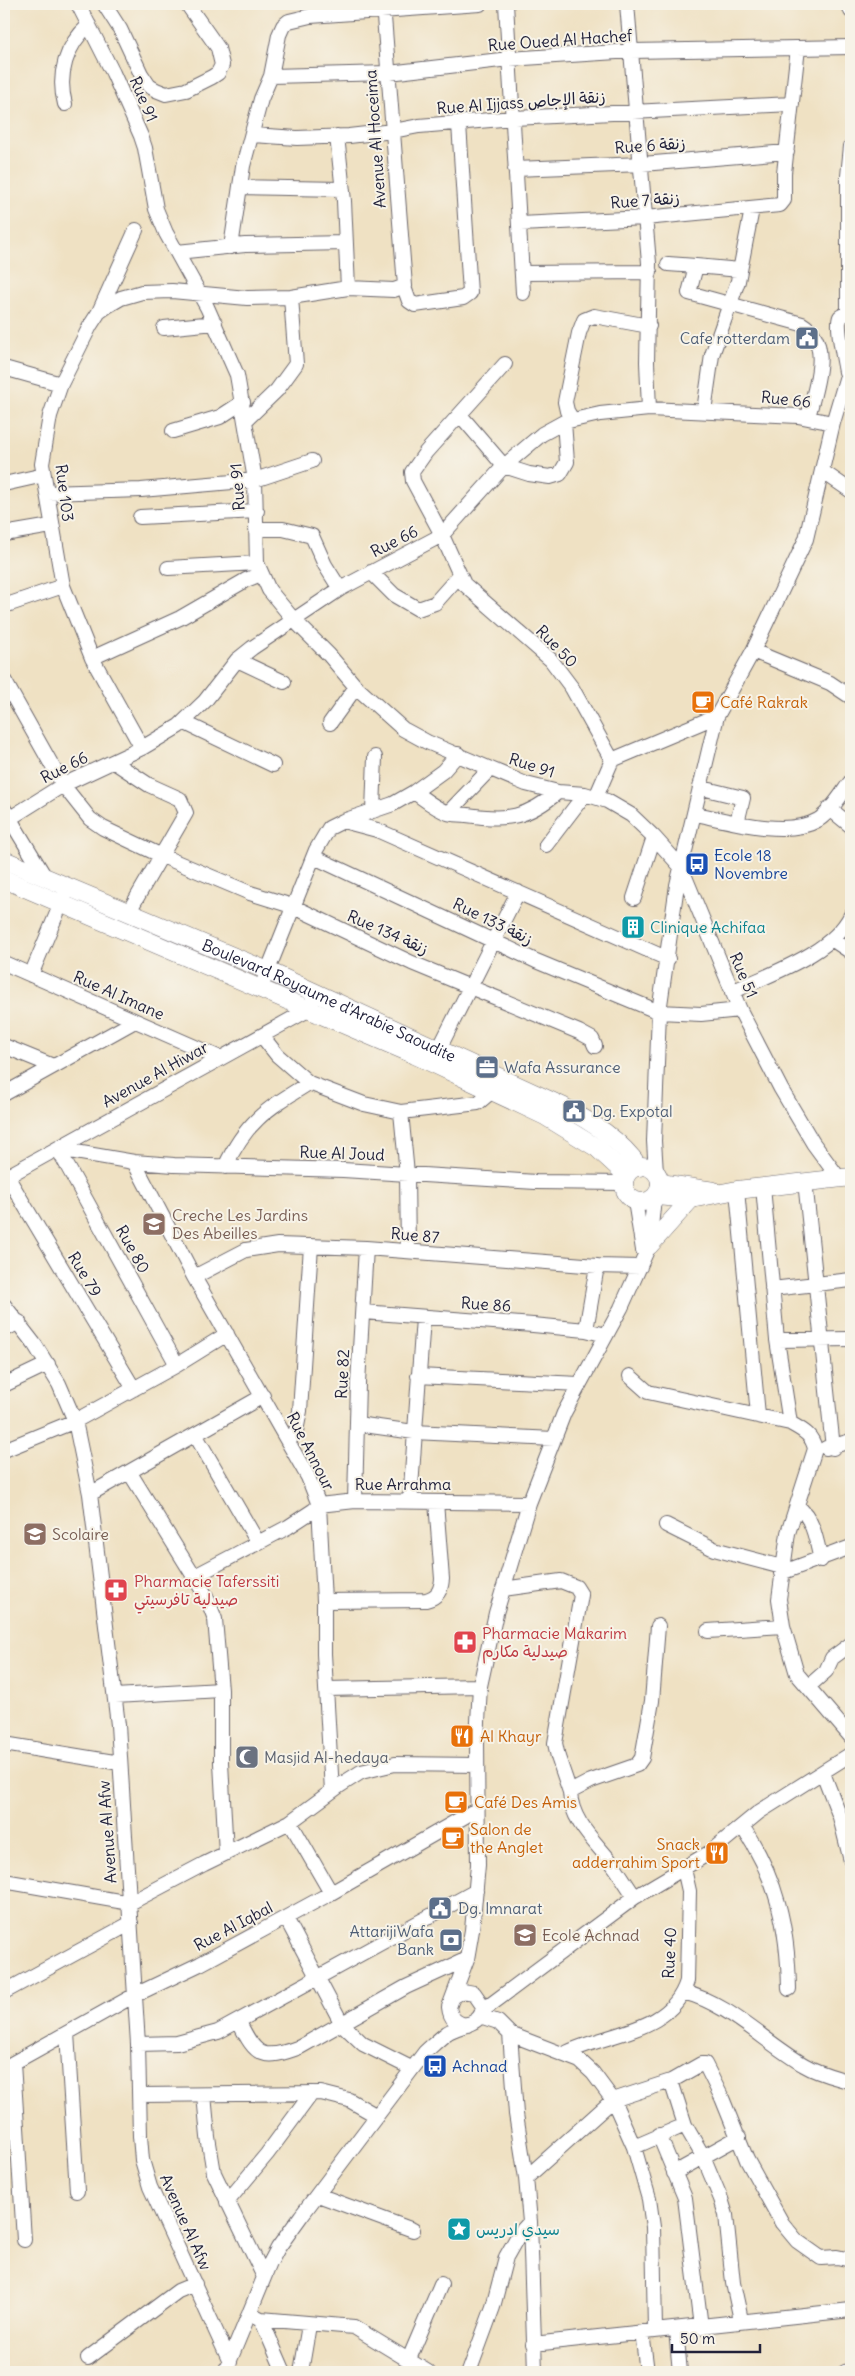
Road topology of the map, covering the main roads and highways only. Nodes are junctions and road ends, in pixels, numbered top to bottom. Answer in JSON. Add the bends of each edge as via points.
{"nodes":[{"id":1,"x":4,"y":860,"type":"edge"},
{"id":2,"x":4,"y":879,"type":"edge"},
{"id":3,"x":845,"y":1177,"type":"edge"},
{"id":4,"x":625,"y":1180,"type":"junction"},
{"id":5,"x":651,"y":1181,"type":"junction"},
{"id":6,"x":729,"y":1191,"type":"junction"},
{"id":7,"x":691,"y":1199,"type":"junction"},
{"id":8,"x":644,"y":1256,"type":"road end"}],
"edges":[{"from":1,"to":5,"type":"main road","name":"Boulevard Royaume d'Arabie Saoudite","via":[[268,971],[564,1107],[620,1145]]},
{"from":2,"to":4,"type":"main road","name":"Boulevard Royaume d'Arabie Saoudite","via":[[415,1055],[545,1116],[610,1160],[621,1170]]},
{"from":3,"to":6,"type":"main road"},
{"from":4,"to":5,"type":"main road","via":[[631,1170]]},
{"from":4,"to":5,"type":"main road","name":"Boulevard Royaume d'Arabie Saoudite","via":[[627,1194],[635,1201],[645,1202]]},
{"from":5,"to":6,"type":"main road"},
{"from":5,"to":7,"type":"main road"},
{"from":6,"to":7,"type":"main road"},
{"from":7,"to":8,"type":"main road"}]}
